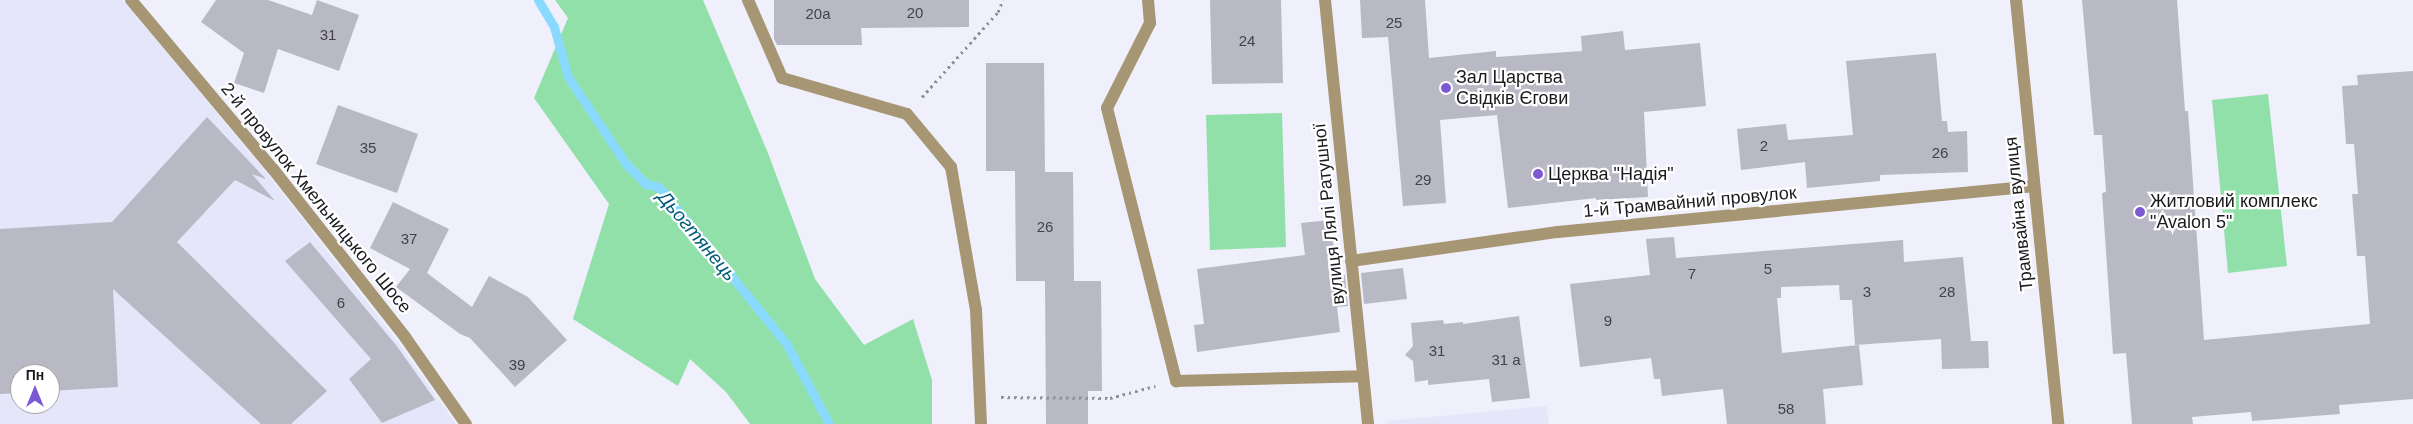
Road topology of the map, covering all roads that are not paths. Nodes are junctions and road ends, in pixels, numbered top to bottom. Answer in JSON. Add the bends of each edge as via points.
{"nodes":[{"id":1,"x":132,"y":0,"type":"edge"},
{"id":2,"x":748,"y":0,"type":"edge"},
{"id":3,"x":1148,"y":0,"type":"edge"},
{"id":4,"x":1325,"y":0,"type":"edge"},
{"id":5,"x":2016,"y":0,"type":"edge"},
{"id":6,"x":2033,"y":186,"type":"junction"},
{"id":7,"x":1351,"y":261,"type":"junction"},
{"id":8,"x":1362,"y":376,"type":"junction"},
{"id":9,"x":466,"y":424,"type":"edge"},
{"id":10,"x":981,"y":424,"type":"edge"},
{"id":11,"x":1368,"y":424,"type":"edge"},
{"id":12,"x":2058,"y":424,"type":"edge"}],
"edges":[{"from":1,"to":9,"type":"street","name":"2-й провулок Хмельницького Шосе","via":[[273,169],[405,337]]},
{"from":2,"to":10,"type":"street","via":[[782,78],[907,114],[951,167],[976,310]]},
{"from":3,"to":8,"type":"street","via":[[1150,23],[1107,108],[1176,381]]},
{"from":4,"to":7,"type":"street","name":"вулиця Лялі Ратушної"},
{"from":5,"to":6,"type":"street","name":"Трамвайна вулиця"},
{"from":6,"to":7,"type":"street","name":"1-й Трамвайний провулок","via":[[1558,232]]},
{"from":6,"to":12,"type":"street","name":"Трамвайна вулиця"},
{"from":7,"to":8,"type":"street","name":"вулиця Лялі Ратушної"},
{"from":8,"to":11,"type":"street","name":"вулиця Лялі Ратушної"}]}
